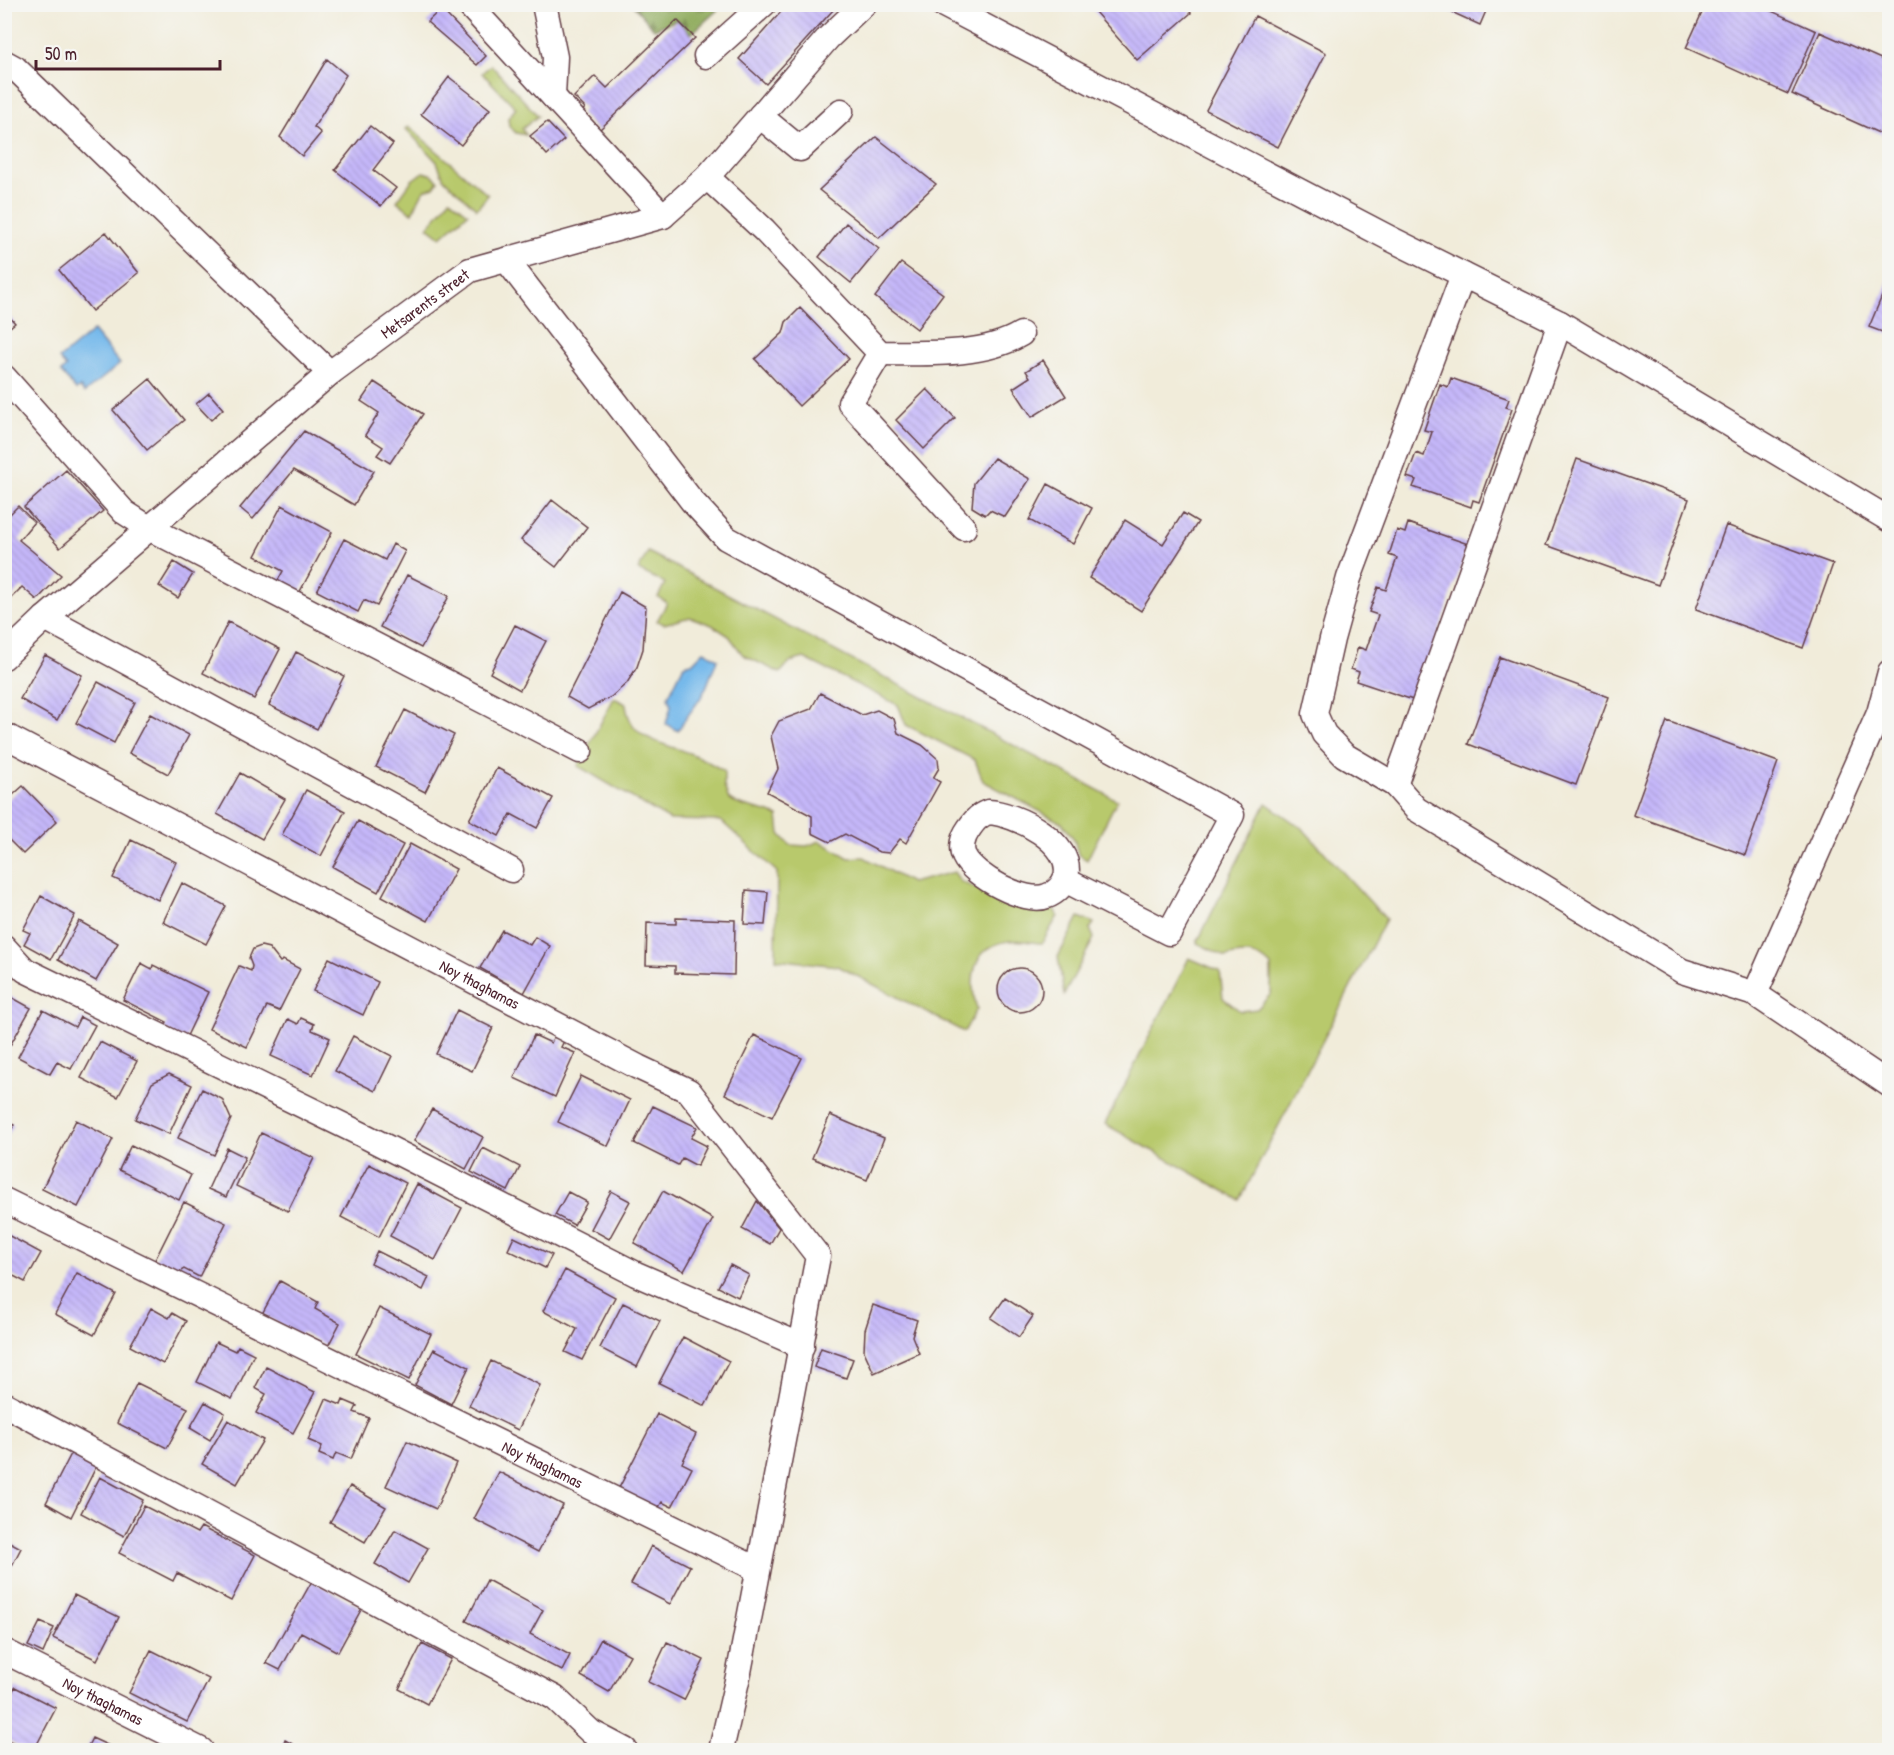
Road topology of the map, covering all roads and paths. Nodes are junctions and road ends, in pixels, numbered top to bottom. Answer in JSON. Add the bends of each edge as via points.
{"nodes":[{"id":1,"x":468,"y":4,"type":"edge"},
{"id":2,"x":544,"y":4,"type":"edge"},
{"id":3,"x":764,"y":4,"type":"edge"},
{"id":4,"x":864,"y":4,"type":"edge"},
{"id":5,"x":942,"y":4,"type":"edge"},
{"id":6,"x":706,"y":56,"type":"dead end"},
{"id":7,"x":4,"y":62,"type":"edge"},
{"id":8,"x":553,"y":96,"type":"junction"},
{"id":9,"x":841,"y":111,"type":"dead end"},
{"id":10,"x":760,"y":116,"type":"junction"},
{"id":11,"x":707,"y":177,"type":"junction"},
{"id":12,"x":663,"y":216,"type":"junction"},
{"id":13,"x":508,"y":262,"type":"junction"},
{"id":14,"x":1463,"y":275,"type":"junction"},
{"id":15,"x":1560,"y":323,"type":"junction"},
{"id":16,"x":1021,"y":334,"type":"dead end"},
{"id":17,"x":880,"y":353,"type":"junction"},
{"id":18,"x":330,"y":373,"type":"junction"},
{"id":19,"x":4,"y":377,"type":"edge"},
{"id":20,"x":1890,"y":520,"type":"edge"},
{"id":21,"x":149,"y":528,"type":"junction"},
{"id":22,"x":964,"y":528,"type":"dead end"},
{"id":23,"x":45,"y":618,"type":"junction"},
{"id":24,"x":4,"y":657,"type":"edge"},
{"id":25,"x":1890,"y":672,"type":"edge"},
{"id":26,"x":4,"y":735,"type":"edge"},
{"id":27,"x":580,"y":751,"type":"dead end"},
{"id":28,"x":1395,"y":785,"type":"junction"},
{"id":29,"x":511,"y":870,"type":"dead end"},
{"id":30,"x":1065,"y":880,"type":"dead end"},
{"id":31,"x":4,"y":946,"type":"edge"},
{"id":32,"x":1755,"y":994,"type":"junction"},
{"id":33,"x":1890,"y":1085,"type":"edge"},
{"id":34,"x":4,"y":1200,"type":"edge"},
{"id":35,"x":802,"y":1346,"type":"junction"},
{"id":36,"x":4,"y":1404,"type":"edge"},
{"id":37,"x":757,"y":1569,"type":"junction"},
{"id":38,"x":4,"y":1651,"type":"edge"},
{"id":39,"x":201,"y":1750,"type":"edge"},
{"id":40,"x":625,"y":1750,"type":"edge"},
{"id":41,"x":721,"y":1750,"type":"edge"}],
"edges":[{"from":1,"to":8,"type":"street"},
{"from":2,"to":8,"type":"street","via":[[555,57]]},
{"from":3,"to":6,"type":"street"},
{"from":4,"to":10,"type":"street","name":"Metsarents street","via":[[828,38]]},
{"from":5,"to":14,"type":"street"},
{"from":7,"to":18,"type":"street","via":[[15,68]]},
{"from":8,"to":12,"type":"street"},
{"from":9,"to":10,"type":"street","via":[[800,149]]},
{"from":10,"to":11,"type":"street","name":"Metsarents street"},
{"from":11,"to":12,"type":"street","name":"Metsarents street"},
{"from":11,"to":17,"type":"street","via":[[764,230]]},
{"from":12,"to":13,"type":"street","name":"Metsarents street"},
{"from":13,"to":18,"type":"street","name":"Metsarents street","via":[[470,270]]},
{"from":13,"to":30,"type":"street","via":[[692,501],[726,538],[1232,815],[1169,933]]},
{"from":14,"to":15,"type":"street"},
{"from":14,"to":28,"type":"street","via":[[1350,578],[1315,714],[1323,734],[1344,755]]},
{"from":15,"to":20,"type":"street"},
{"from":15,"to":28,"type":"street"},
{"from":16,"to":17,"type":"street","via":[[1006,344],[937,353]]},
{"from":17,"to":22,"type":"street","via":[[850,403]]},
{"from":18,"to":21,"type":"street","name":"Metsarents street"},
{"from":19,"to":21,"type":"street","via":[[124,512]]},
{"from":21,"to":23,"type":"street","name":"Metsarents street"},
{"from":21,"to":27,"type":"street"},
{"from":23,"to":24,"type":"street","name":"Metsarents street"},
{"from":23,"to":29,"type":"street"},
{"from":25,"to":32,"type":"street","via":[[1878,713]]},
{"from":26,"to":35,"type":"street","name":"Noy thaghamas","via":[[689,1091],[818,1256]]},
{"from":28,"to":32,"type":"street","via":[[1416,809],[1682,971]]},
{"from":31,"to":35,"type":"street","via":[[25,970],[367,1137],[636,1275]]},
{"from":32,"to":33,"type":"street"},
{"from":34,"to":37,"type":"street","name":"Noy thaghamas"},
{"from":35,"to":37,"type":"street","name":"Noy thaghamas"},
{"from":36,"to":40,"type":"street","via":[[555,1698],[591,1732]]},
{"from":37,"to":41,"type":"street","name":"Noy thaghamas"},
{"from":38,"to":39,"type":"street","name":"Noy thaghamas"}]}
